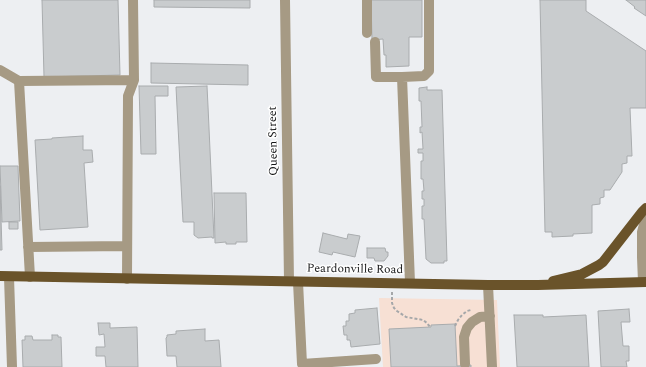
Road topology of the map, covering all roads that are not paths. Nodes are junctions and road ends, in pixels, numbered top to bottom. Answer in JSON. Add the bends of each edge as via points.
{"nodes":[{"id":1,"x":133,"y":0,"type":"edge"},
{"id":2,"x":285,"y":0,"type":"edge"},
{"id":3,"x":367,"y":0,"type":"edge"},
{"id":4,"x":429,"y":0,"type":"edge"},
{"id":5,"x":367,"y":33,"type":"dead end"},
{"id":6,"x":375,"y":42,"type":"dead end"},
{"id":7,"x":0,"y":70,"type":"edge"},
{"id":8,"x":402,"y":77,"type":"junction"},
{"id":9,"x":134,"y":80,"type":"junction"},
{"id":10,"x":19,"y":81,"type":"junction"},
{"id":11,"x":646,"y":208,"type":"edge"},
{"id":12,"x":646,"y":217,"type":"edge"},
{"id":13,"x":127,"y":246,"type":"junction"},
{"id":14,"x":28,"y":247,"type":"junction"},
{"id":15,"x":4,"y":277,"type":"edge"},
{"id":16,"x":30,"y":277,"type":"junction"},
{"id":17,"x":127,"y":279,"type":"junction"},
{"id":18,"x":293,"y":282,"type":"junction"},
{"id":19,"x":645,"y":282,"type":"edge"},
{"id":20,"x":410,"y":284,"type":"junction"},
{"id":21,"x":488,"y":285,"type":"junction"},
{"id":22,"x":538,"y":285,"type":"junction"},
{"id":23,"x":490,"y":316,"type":"junction"},
{"id":24,"x":376,"y":359,"type":"dead end"},
{"id":25,"x":465,"y":364,"type":"dead end"},
{"id":26,"x":12,"y":367,"type":"edge"},
{"id":27,"x":492,"y":367,"type":"edge"}],
"edges":[{"from":1,"to":9,"type":"street"},
{"from":2,"to":18,"type":"street","name":"Queen Street"},
{"from":3,"to":5,"type":"street"},
{"from":4,"to":8,"type":"street","via":[[430,71],[424,76]]},
{"from":6,"to":8,"type":"street","via":[[376,77]]},
{"from":7,"to":10,"type":"street"},
{"from":8,"to":20,"type":"street"},
{"from":9,"to":10,"type":"street"},
{"from":9,"to":13,"type":"street","via":[[128,96]]},
{"from":10,"to":14,"type":"street"},
{"from":11,"to":22,"type":"main road","via":[[599,266],[582,274]]},
{"from":12,"to":19,"type":"street","name":"Peardonville Road","via":[[642,232]]},
{"from":13,"to":14,"type":"street"},
{"from":13,"to":17,"type":"street"},
{"from":14,"to":16,"type":"street"},
{"from":15,"to":16,"type":"main road","name":"Peardonville Road"},
{"from":15,"to":26,"type":"street"},
{"from":16,"to":17,"type":"main road","name":"Peardonville Road"},
{"from":17,"to":18,"type":"main road","name":"Peardonville Road"},
{"from":18,"to":20,"type":"main road","name":"Peardonville Road"},
{"from":18,"to":24,"type":"street","name":"Queen Street","via":[[302,364]]},
{"from":19,"to":22,"type":"main road","name":"Peardonville Road"},
{"from":20,"to":21,"type":"main road","name":"Peardonville Road"},
{"from":21,"to":22,"type":"main road","name":"Peardonville Road"},
{"from":21,"to":23,"type":"street"},
{"from":23,"to":25,"type":"street","via":[[480,317],[467,328],[464,336]]},
{"from":23,"to":27,"type":"street"}]}
